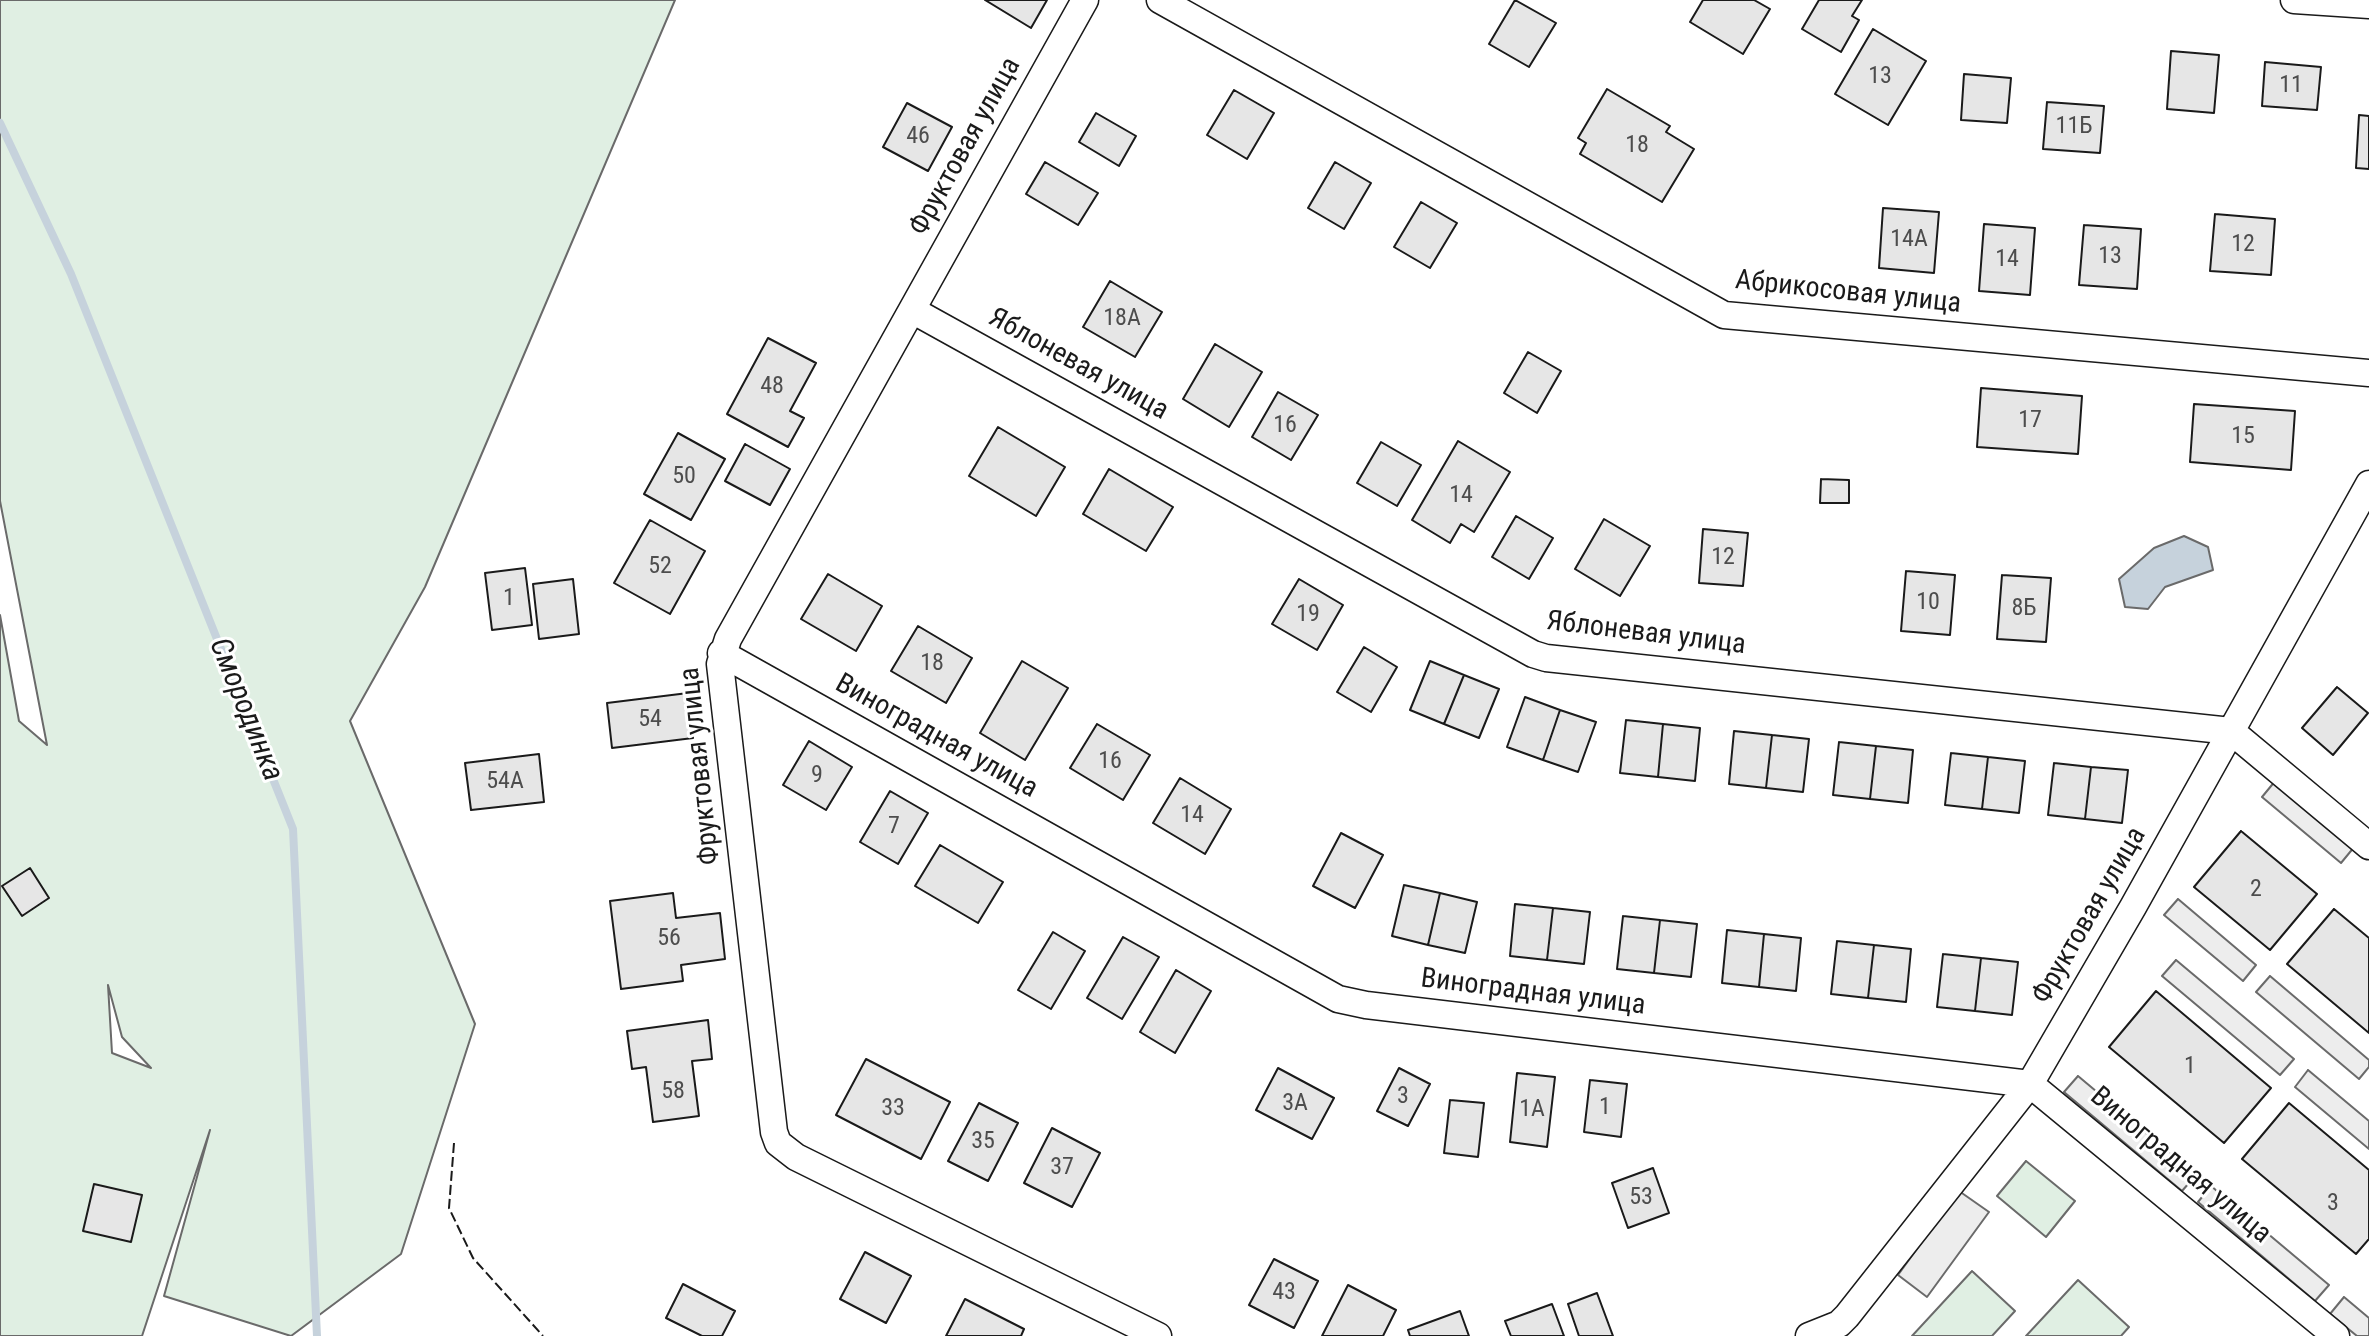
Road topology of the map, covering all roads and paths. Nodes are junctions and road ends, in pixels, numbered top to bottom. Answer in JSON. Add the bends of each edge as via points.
{"nodes":[{"id":1,"x":1085,"y":0,"type":"edge"},
{"id":2,"x":1160,"y":0,"type":"edge"},
{"id":3,"x":2294,"y":0,"type":"edge"},
{"id":4,"x":2369,"y":5,"type":"edge"},
{"id":5,"x":912,"y":310,"type":"junction"},
{"id":6,"x":2369,"y":373,"type":"edge"},
{"id":7,"x":2369,"y":484,"type":"edge"},
{"id":8,"x":721,"y":653,"type":"junction"},
{"id":9,"x":2231,"y":731,"type":"junction"},
{"id":10,"x":2369,"y":846,"type":"edge"},
{"id":11,"x":2030,"y":1084,"type":"junction"},
{"id":12,"x":1158,"y":1336,"type":"edge"},
{"id":13,"x":1809,"y":1336,"type":"edge"},
{"id":14,"x":2336,"y":1336,"type":"edge"}],
"edges":[{"from":1,"to":5,"type":"street","name":"Фруктовая улица"},
{"from":2,"to":6,"type":"street","name":"Абрикосовая улица","via":[[1724,315]]},
{"from":3,"to":4,"type":"street"},
{"from":5,"to":8,"type":"street","name":"Фруктовая улица"},
{"from":5,"to":9,"type":"street","name":"Яблоневая улица","via":[[1546,658]]},
{"from":7,"to":9,"type":"street","name":"Фруктовая улица"},
{"from":8,"to":11,"type":"street","name":"Виноградная улица","via":[[1338,999]]},
{"from":8,"to":12,"type":"street","name":"Фруктовая улица","via":[[778,1143],[796,1157]]},
{"from":9,"to":10,"type":"street"},
{"from":9,"to":11,"type":"street","name":"Фруктовая улица"},
{"from":11,"to":13,"type":"street","name":"Фруктовая улица","via":[[1847,1316]]},
{"from":11,"to":14,"type":"street","name":"Виноградная улица"}]}
